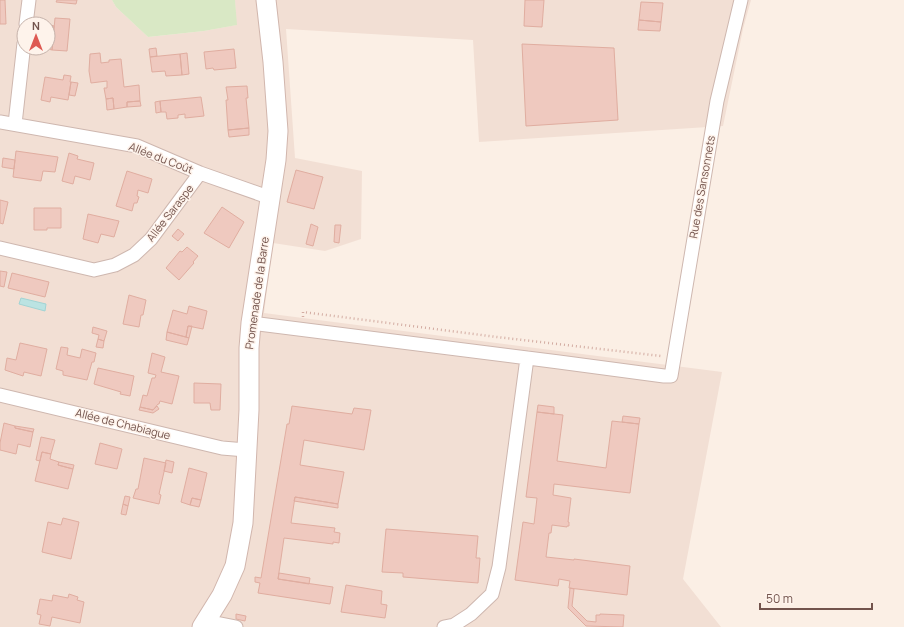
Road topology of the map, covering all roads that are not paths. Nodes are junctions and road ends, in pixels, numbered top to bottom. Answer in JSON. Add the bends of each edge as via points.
{"nodes":[{"id":1,"x":29,"y":0,"type":"edge"},
{"id":2,"x":266,"y":0,"type":"edge"},
{"id":3,"x":741,"y":0,"type":"edge"},
{"id":4,"x":27,"y":16,"type":"edge"},
{"id":5,"x":23,"y":56,"type":"edge"},
{"id":6,"x":0,"y":122,"type":"edge"},
{"id":7,"x":15,"y":124,"type":"junction"},
{"id":8,"x":200,"y":173,"type":"junction"},
{"id":9,"x":271,"y":198,"type":"junction"},
{"id":10,"x":0,"y":248,"type":"edge"},
{"id":11,"x":252,"y":323,"type":"junction"},
{"id":12,"x":527,"y":358,"type":"junction"},
{"id":13,"x":0,"y":395,"type":"edge"},
{"id":14,"x":246,"y":450,"type":"junction"},
{"id":15,"x":204,"y":624,"type":"edge"},
{"id":16,"x":236,"y":627,"type":"edge"},
{"id":17,"x":444,"y":627,"type":"edge"}],
"edges":[{"from":1,"to":4,"type":"street"},
{"from":2,"to":9,"type":"main road","name":"Promenade de la Barre","via":[[278,120]]},
{"from":3,"to":12,"type":"street","name":"Rue des Sansonnets","via":[[717,101],[666,376]]},
{"from":5,"to":7,"type":"street"},
{"from":6,"to":7,"type":"street","name":"Allée du Coût"},
{"from":7,"to":8,"type":"street","name":"Allée du Coût","via":[[137,146]]},
{"from":8,"to":9,"type":"street","name":"Allée du Coût"},
{"from":8,"to":10,"type":"street","name":"Allée Saraspe","via":[[151,239],[134,255],[116,265],[94,270]]},
{"from":9,"to":11,"type":"main road","name":"Promenade de la Barre"},
{"from":11,"to":12,"type":"street"},
{"from":11,"to":14,"type":"main road","name":"Promenade de la Barre"},
{"from":12,"to":17,"type":"street","via":[[499,567],[492,594],[466,617],[454,625]]},
{"from":13,"to":14,"type":"street","name":"Allée de Chabiague","via":[[222,448]]},
{"from":14,"to":15,"type":"main road","name":"Promenade de la Barre","via":[[243,523],[235,566],[222,595]]},
{"from":15,"to":16,"type":"street"}]}
